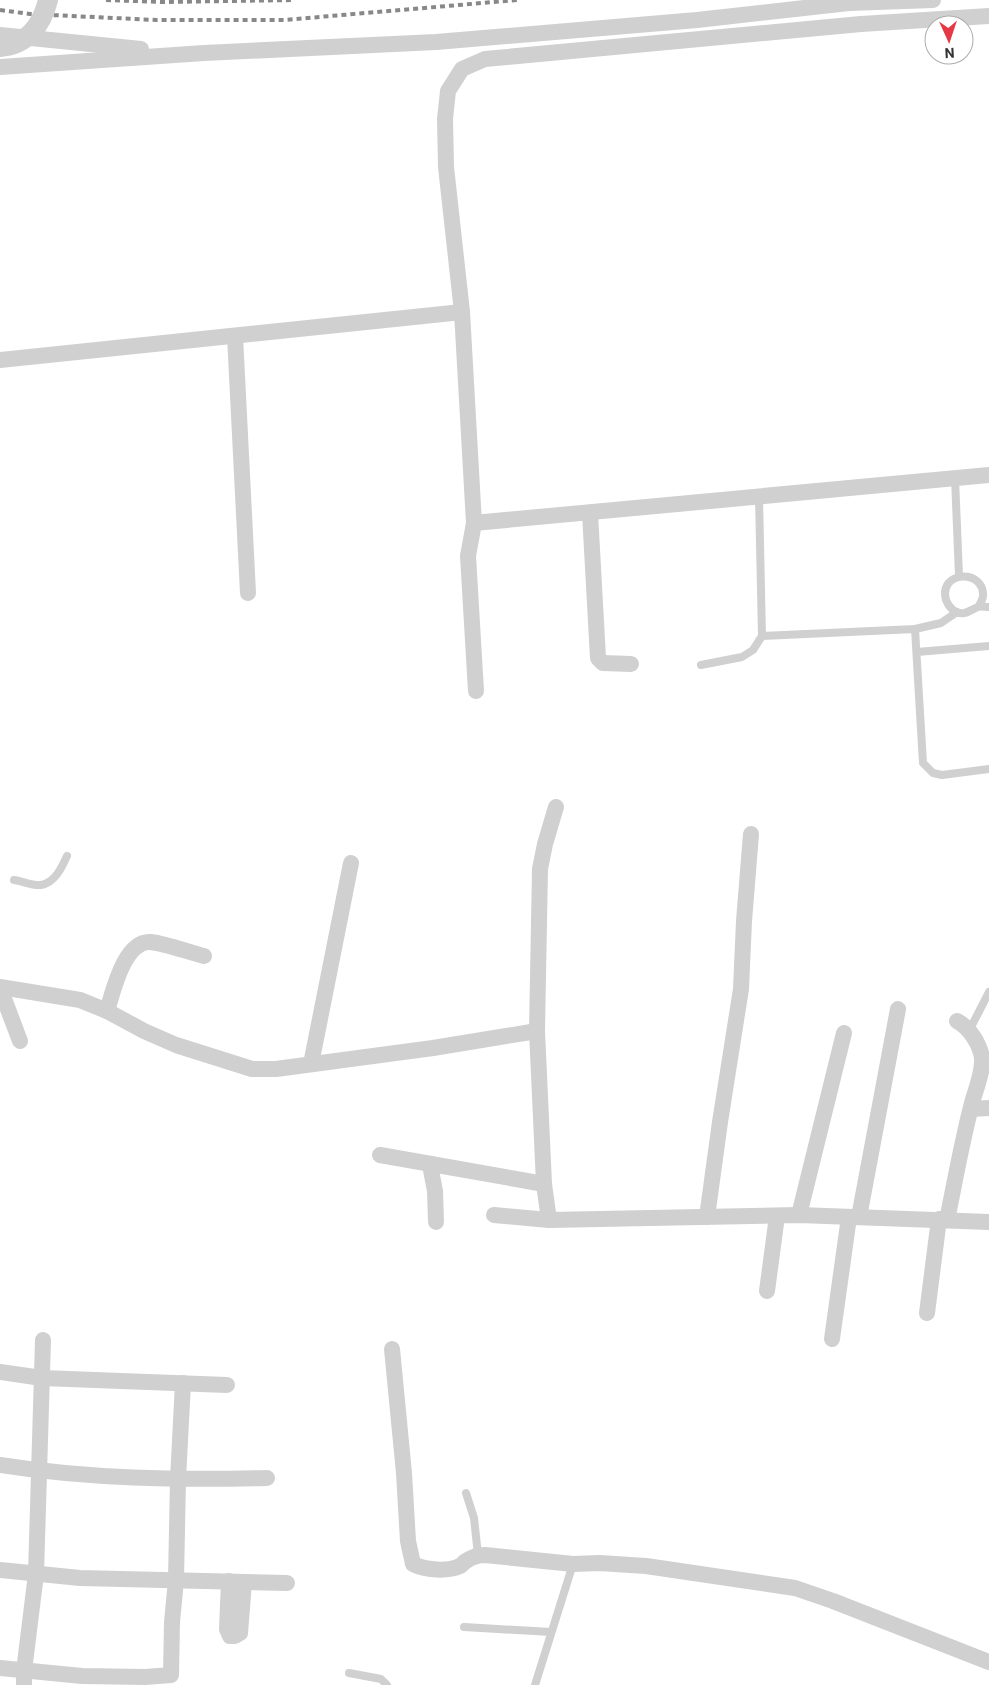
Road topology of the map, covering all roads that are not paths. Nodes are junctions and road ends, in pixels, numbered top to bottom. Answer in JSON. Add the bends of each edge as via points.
{"nodes":[{"id":1,"x":48,"y":0,"type":"edge"},
{"id":2,"x":933,"y":0,"type":"edge"},
{"id":3,"x":989,"y":16,"type":"edge"},
{"id":4,"x":0,"y":35,"type":"edge"},
{"id":5,"x":0,"y":47,"type":"edge"},
{"id":6,"x":204,"y":53,"type":"junction"},
{"id":7,"x":0,"y":68,"type":"edge"},
{"id":8,"x":462,"y":312,"type":"junction"},
{"id":9,"x":235,"y":336,"type":"junction"},
{"id":10,"x":0,"y":360,"type":"edge"},
{"id":11,"x":989,"y":475,"type":"edge"},
{"id":12,"x":956,"y":478,"type":"junction"},
{"id":13,"x":759,"y":497,"type":"junction"},
{"id":14,"x":590,"y":513,"type":"junction"},
{"id":15,"x":474,"y":523,"type":"junction"},
{"id":16,"x":959,"y":576,"type":"junction"},
{"id":17,"x":248,"y":592,"type":"dead end"},
{"id":18,"x":979,"y":606,"type":"junction"},
{"id":19,"x":989,"y":607,"type":"edge"},
{"id":20,"x":957,"y":612,"type":"junction"},
{"id":21,"x":915,"y":629,"type":"junction"},
{"id":22,"x":762,"y":636,"type":"junction"},
{"id":23,"x":989,"y":646,"type":"edge"},
{"id":24,"x":916,"y":652,"type":"junction"},
{"id":25,"x":631,"y":664,"type":"dead end"},
{"id":26,"x":701,"y":666,"type":"dead end"},
{"id":27,"x":476,"y":691,"type":"dead end"},
{"id":28,"x":989,"y":769,"type":"edge"},
{"id":29,"x":556,"y":807,"type":"dead end"},
{"id":30,"x":751,"y":834,"type":"dead end"},
{"id":31,"x":67,"y":856,"type":"dead end"},
{"id":32,"x":352,"y":863,"type":"dead end"},
{"id":33,"x":14,"y":880,"type":"dead end"},
{"id":34,"x":204,"y":956,"type":"dead end"},
{"id":35,"x":0,"y":987,"type":"edge"},
{"id":36,"x":989,"y":992,"type":"edge"},
{"id":37,"x":898,"y":1009,"type":"dead end"},
{"id":38,"x":107,"y":1011,"type":"junction"},
{"id":39,"x":963,"y":1026,"type":"joint"},
{"id":40,"x":537,"y":1031,"type":"junction"},
{"id":41,"x":844,"y":1033,"type":"dead end"},
{"id":42,"x":20,"y":1041,"type":"dead end"},
{"id":43,"x":311,"y":1064,"type":"junction"},
{"id":44,"x":989,"y":1108,"type":"edge"},
{"id":45,"x":970,"y":1109,"type":"junction"},
{"id":46,"x":380,"y":1155,"type":"dead end"},
{"id":47,"x":430,"y":1165,"type":"junction"},
{"id":48,"x":544,"y":1184,"type":"junction"},
{"id":49,"x":799,"y":1215,"type":"junction"},
{"id":50,"x":494,"y":1216,"type":"dead end"},
{"id":51,"x":778,"y":1216,"type":"junction"},
{"id":52,"x":707,"y":1217,"type":"junction"},
{"id":53,"x":854,"y":1217,"type":"junction"},
{"id":54,"x":549,"y":1220,"type":"junction"},
{"id":55,"x":943,"y":1220,"type":"junction"},
{"id":56,"x":436,"y":1222,"type":"dead end"},
{"id":57,"x":989,"y":1222,"type":"edge"},
{"id":58,"x":767,"y":1291,"type":"dead end"},
{"id":59,"x":928,"y":1313,"type":"dead end"},
{"id":60,"x":832,"y":1339,"type":"dead end"},
{"id":61,"x":43,"y":1340,"type":"dead end"},
{"id":62,"x":392,"y":1349,"type":"dead end"},
{"id":63,"x":0,"y":1372,"type":"edge"},
{"id":64,"x":42,"y":1378,"type":"junction"},
{"id":65,"x":183,"y":1383,"type":"junction"},
{"id":66,"x":227,"y":1385,"type":"dead end"},
{"id":67,"x":0,"y":1465,"type":"edge"},
{"id":68,"x":40,"y":1471,"type":"junction"},
{"id":69,"x":267,"y":1478,"type":"dead end"},
{"id":70,"x":178,"y":1479,"type":"junction"},
{"id":71,"x":466,"y":1493,"type":"dead end"},
{"id":72,"x":478,"y":1556,"type":"junction"},
{"id":73,"x":573,"y":1564,"type":"junction"},
{"id":74,"x":0,"y":1570,"type":"edge"},
{"id":75,"x":36,"y":1574,"type":"junction"},
{"id":76,"x":176,"y":1580,"type":"junction"},
{"id":77,"x":286,"y":1583,"type":"dead end"},
{"id":78,"x":464,"y":1627,"type":"dead end"},
{"id":79,"x":551,"y":1632,"type":"junction"},
{"id":80,"x":989,"y":1662,"type":"edge"},
{"id":81,"x":0,"y":1668,"type":"edge"},
{"id":82,"x":349,"y":1673,"type":"dead end"},
{"id":83,"x":24,"y":1678,"type":"edge"},
{"id":84,"x":171,"y":1680,"type":"edge"},
{"id":85,"x":387,"y":1685,"type":"edge"},
{"id":86,"x":535,"y":1685,"type":"edge"}],
"edges":[{"from":1,"to":5,"type":"street","bridge":true,"via":[[44,15],[31,34],[14,44]]},
{"from":2,"to":6,"type":"street","via":[[849,4],[436,42]]},
{"from":3,"to":8,"type":"street","via":[[861,24],[485,59],[462,69],[448,91],[445,119],[446,167]]},
{"from":4,"to":6,"type":"street"},
{"from":6,"to":7,"type":"street"},
{"from":8,"to":9,"type":"street"},
{"from":8,"to":15,"type":"street"},
{"from":9,"to":10,"type":"street"},
{"from":9,"to":17,"type":"street"},
{"from":11,"to":12,"type":"street"},
{"from":12,"to":13,"type":"street"},
{"from":12,"to":16,"type":"lane"},
{"from":13,"to":14,"type":"street"},
{"from":13,"to":22,"type":"lane"},
{"from":14,"to":15,"type":"street"},
{"from":14,"to":25,"type":"street","via":[[598,658],[602,663]]},
{"from":15,"to":27,"type":"street","via":[[468,556]]},
{"from":16,"to":18,"type":"lane","via":[[971,577],[980,584],[983,596]]},
{"from":16,"to":20,"type":"lane","via":[[949,582],[945,593],[948,605]]},
{"from":18,"to":19,"type":"lane"},
{"from":18,"to":20,"type":"lane","via":[[969,613]]},
{"from":20,"to":21,"type":"lane","via":[[941,623]]},
{"from":21,"to":22,"type":"lane"},
{"from":21,"to":24,"type":"lane"},
{"from":22,"to":26,"type":"lane","via":[[753,650],[742,656]]},
{"from":23,"to":24,"type":"lane"},
{"from":24,"to":28,"type":"lane","via":[[923,763],[928,770],[942,775]]},
{"from":29,"to":40,"type":"street","via":[[540,869]]},
{"from":30,"to":52,"type":"street","via":[[741,989]]},
{"from":31,"to":33,"type":"lane","via":[[62,868],[41,885]]},
{"from":32,"to":43,"type":"street"},
{"from":34,"to":38,"type":"street","via":[[149,942],[136,946],[122,968]]},
{"from":35,"to":38,"type":"street","via":[[80,1000]]},
{"from":35,"to":42,"type":"street"},
{"from":36,"to":39,"type":"lane"},
{"from":37,"to":53,"type":"street"},
{"from":38,"to":43,"type":"street","via":[[176,1045],[252,1069]]},
{"from":39,"to":45,"type":"street","via":[[982,1057]]},
{"from":40,"to":43,"type":"street"},
{"from":40,"to":48,"type":"street"},
{"from":41,"to":49,"type":"street"},
{"from":44,"to":45,"type":"street"},
{"from":45,"to":55,"type":"street"},
{"from":46,"to":47,"type":"street"},
{"from":47,"to":48,"type":"street"},
{"from":47,"to":56,"type":"street"},
{"from":48,"to":54,"type":"street"},
{"from":49,"to":51,"type":"street"},
{"from":49,"to":53,"type":"street"},
{"from":50,"to":54,"type":"street"},
{"from":51,"to":52,"type":"street"},
{"from":51,"to":58,"type":"street"},
{"from":52,"to":54,"type":"street"},
{"from":53,"to":55,"type":"street"},
{"from":53,"to":60,"type":"street"},
{"from":55,"to":57,"type":"street"},
{"from":55,"to":59,"type":"street"},
{"from":61,"to":64,"type":"street"},
{"from":62,"to":72,"type":"street","via":[[408,1541],[413,1564],[442,1570],[460,1566]]},
{"from":63,"to":64,"type":"street"},
{"from":64,"to":65,"type":"street"},
{"from":64,"to":68,"type":"street"},
{"from":65,"to":66,"type":"street"},
{"from":65,"to":70,"type":"street"},
{"from":67,"to":68,"type":"street"},
{"from":68,"to":70,"type":"street"},
{"from":68,"to":75,"type":"street"},
{"from":69,"to":70,"type":"street"},
{"from":70,"to":76,"type":"street"},
{"from":71,"to":72,"type":"lane","via":[[474,1518]]},
{"from":72,"to":73,"type":"street"},
{"from":73,"to":79,"type":"lane"},
{"from":73,"to":80,"type":"street","via":[[646,1566],[795,1588]]},
{"from":74,"to":75,"type":"street"},
{"from":75,"to":76,"type":"street"},
{"from":75,"to":83,"type":"street"},
{"from":76,"to":77,"type":"street"},
{"from":76,"to":84,"type":"street"},
{"from":78,"to":79,"type":"lane"},
{"from":79,"to":86,"type":"lane"},
{"from":81,"to":83,"type":"street"},
{"from":82,"to":85,"type":"lane","via":[[381,1679]]},
{"from":83,"to":84,"type":"street","via":[[82,1676]]}]}
